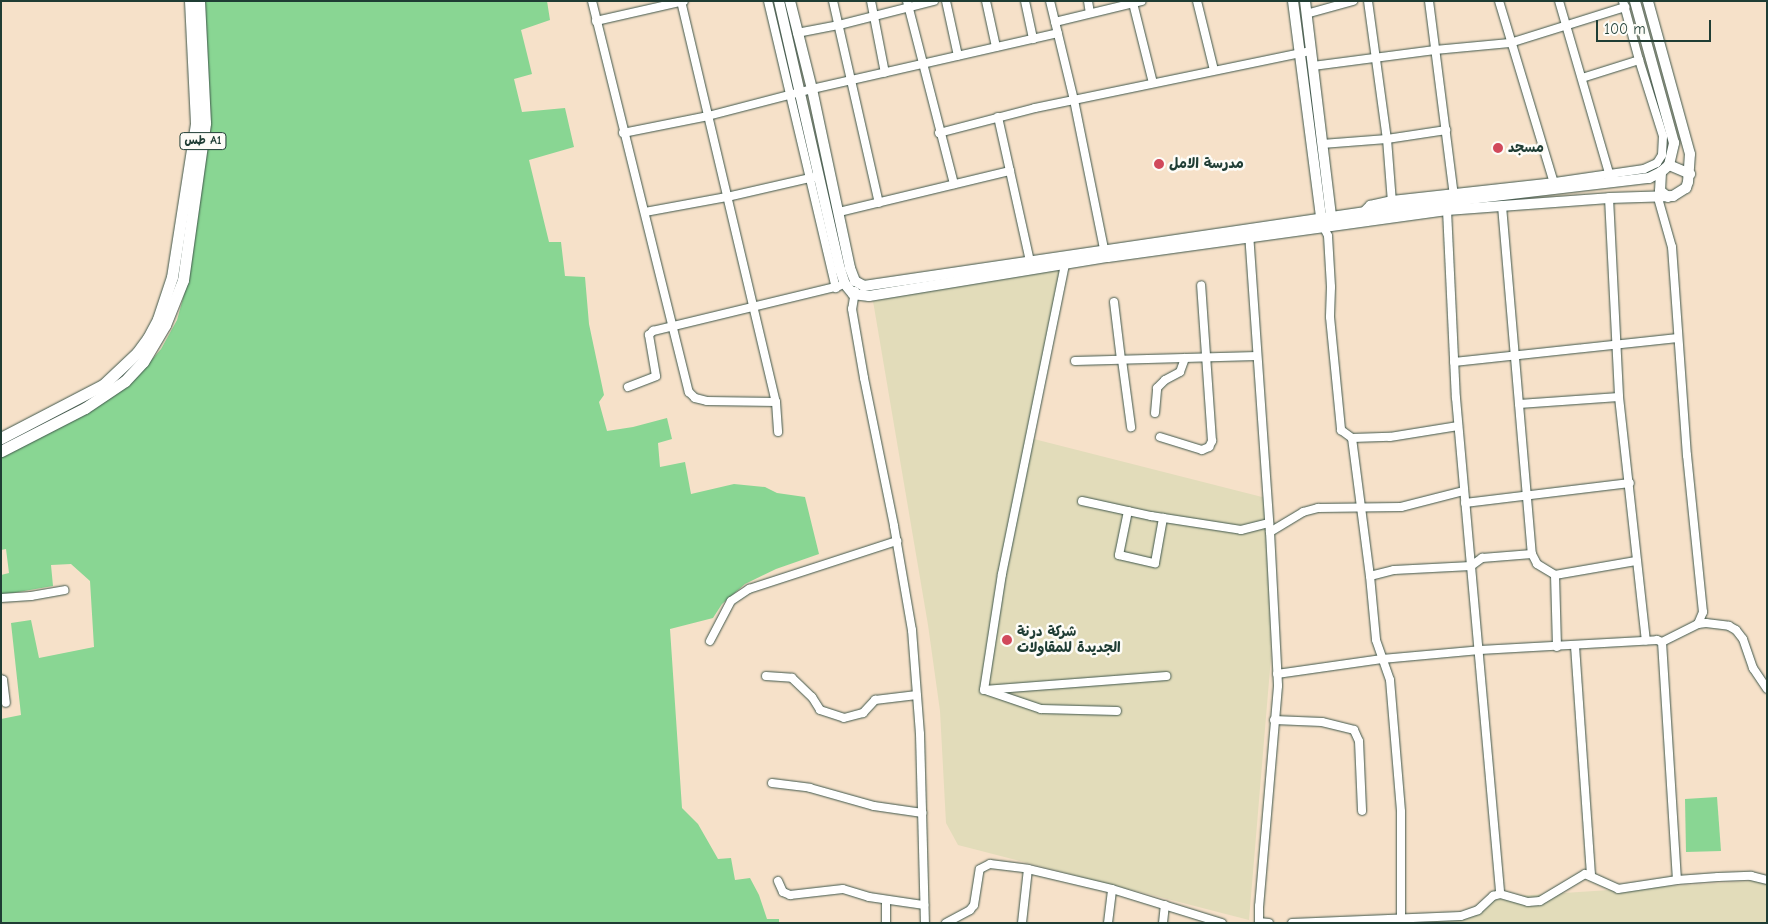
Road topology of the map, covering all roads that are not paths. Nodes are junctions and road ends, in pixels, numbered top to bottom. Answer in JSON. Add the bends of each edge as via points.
{"nodes":[{"id":1,"x":190,"y":1,"type":"edge"},
{"id":2,"x":200,"y":1,"type":"edge"},
{"id":3,"x":592,"y":1,"type":"edge"},
{"id":4,"x":768,"y":1,"type":"edge"},
{"id":5,"x":778,"y":1,"type":"edge"},
{"id":6,"x":790,"y":1,"type":"edge"},
{"id":7,"x":833,"y":1,"type":"edge"},
{"id":8,"x":871,"y":1,"type":"edge"},
{"id":9,"x":934,"y":1,"type":"edge"},
{"id":10,"x":946,"y":1,"type":"edge"},
{"id":11,"x":986,"y":1,"type":"edge"},
{"id":12,"x":1025,"y":1,"type":"edge"},
{"id":13,"x":1050,"y":1,"type":"edge"},
{"id":14,"x":1088,"y":1,"type":"edge"},
{"id":15,"x":1142,"y":1,"type":"edge"},
{"id":16,"x":1197,"y":1,"type":"edge"},
{"id":17,"x":1293,"y":1,"type":"edge"},
{"id":18,"x":1305,"y":1,"type":"edge"},
{"id":19,"x":1353,"y":1,"type":"edge"},
{"id":20,"x":1368,"y":1,"type":"edge"},
{"id":21,"x":1429,"y":1,"type":"edge"},
{"id":22,"x":1499,"y":1,"type":"edge"},
{"id":23,"x":1559,"y":1,"type":"edge"},
{"id":24,"x":1635,"y":1,"type":"edge"},
{"id":25,"x":1648,"y":1,"type":"edge"},
{"id":26,"x":682,"y":2,"type":"edge"},
{"id":27,"x":1133,"y":3,"type":"junction"},
{"id":28,"x":908,"y":4,"type":"edge"},
{"id":29,"x":1624,"y":4,"type":"edge"},
{"id":30,"x":1090,"y":13,"type":"junction"},
{"id":31,"x":1306,"y":14,"type":"junction"},
{"id":32,"x":874,"y":16,"type":"junction"},
{"id":33,"x":596,"y":21,"type":"junction"},
{"id":34,"x":1055,"y":22,"type":"junction"},
{"id":35,"x":1566,"y":24,"type":"junction"},
{"id":36,"x":839,"y":25,"type":"junction"},
{"id":37,"x":797,"y":33,"type":"junction"},
{"id":38,"x":1058,"y":33,"type":"junction"},
{"id":39,"x":1033,"y":39,"type":"junction"},
{"id":40,"x":1510,"y":43,"type":"junction"},
{"id":41,"x":996,"y":47,"type":"junction"},
{"id":42,"x":1435,"y":50,"type":"junction"},
{"id":43,"x":1311,"y":51,"type":"junction"},
{"id":44,"x":1299,"y":53,"type":"junction"},
{"id":45,"x":958,"y":56,"type":"junction"},
{"id":46,"x":1376,"y":57,"type":"junction"},
{"id":47,"x":1639,"y":60,"type":"junction"},
{"id":48,"x":922,"y":65,"type":"junction"},
{"id":49,"x":1313,"y":66,"type":"junction"},
{"id":50,"x":1214,"y":70,"type":"junction"},
{"id":51,"x":885,"y":73,"type":"junction"},
{"id":52,"x":1582,"y":78,"type":"junction"},
{"id":53,"x":850,"y":82,"type":"junction"},
{"id":54,"x":1153,"y":83,"type":"junction"},
{"id":55,"x":812,"y":89,"type":"junction"},
{"id":56,"x":800,"y":92,"type":"junction"},
{"id":57,"x":790,"y":95,"type":"junction"},
{"id":58,"x":1074,"y":100,"type":"junction"},
{"id":59,"x":708,"y":116,"type":"junction"},
{"id":60,"x":998,"y":117,"type":"junction"},
{"id":61,"x":1446,"y":130,"type":"junction"},
{"id":62,"x":623,"y":133,"type":"junction"},
{"id":63,"x":939,"y":133,"type":"junction"},
{"id":64,"x":1387,"y":139,"type":"junction"},
{"id":65,"x":1322,"y":144,"type":"junction"},
{"id":66,"x":1665,"y":169,"type":"junction"},
{"id":67,"x":1010,"y":171,"type":"junction"},
{"id":68,"x":1690,"y":174,"type":"junction"},
{"id":69,"x":815,"y":176,"type":"junction"},
{"id":70,"x":1610,"y":179,"type":"junction"},
{"id":71,"x":954,"y":184,"type":"junction"},
{"id":72,"x":1555,"y":186,"type":"junction"},
{"id":73,"x":727,"y":197,"type":"junction"},
{"id":74,"x":1454,"y":197,"type":"junction"},
{"id":75,"x":1609,"y":198,"type":"junction"},
{"id":76,"x":1663,"y":198,"type":"junction"},
{"id":77,"x":879,"y":203,"type":"junction"},
{"id":78,"x":1392,"y":204,"type":"junction"},
{"id":79,"x":1502,"y":206,"type":"junction"},
{"id":80,"x":1447,"y":210,"type":"junction"},
{"id":81,"x":645,"y":212,"type":"junction"},
{"id":82,"x":839,"y":212,"type":"junction"},
{"id":83,"x":1327,"y":222,"type":"junction"},
{"id":84,"x":1249,"y":233,"type":"junction"},
{"id":85,"x":1106,"y":253,"type":"junction"},
{"id":86,"x":1066,"y":260,"type":"junction"},
{"id":87,"x":1030,"y":261,"type":"junction"},
{"id":88,"x":849,"y":284,"type":"junction"},
{"id":89,"x":1201,"y":285,"type":"dead end"},
{"id":90,"x":853,"y":294,"type":"junction"},
{"id":91,"x":1114,"y":302,"type":"dead end"},
{"id":92,"x":753,"y":307,"type":"junction"},
{"id":93,"x":672,"y":326,"type":"junction"},
{"id":94,"x":1678,"y":338,"type":"junction"},
{"id":95,"x":1615,"y":344,"type":"junction"},
{"id":96,"x":1514,"y":355,"type":"junction"},
{"id":97,"x":1257,"y":356,"type":"junction"},
{"id":98,"x":1185,"y":358,"type":"junction"},
{"id":99,"x":1206,"y":358,"type":"junction"},
{"id":100,"x":1121,"y":360,"type":"junction"},
{"id":101,"x":1075,"y":361,"type":"dead end"},
{"id":102,"x":1454,"y":362,"type":"junction"},
{"id":103,"x":628,"y":387,"type":"dead end"},
{"id":104,"x":1619,"y":397,"type":"junction"},
{"id":105,"x":776,"y":402,"type":"junction"},
{"id":106,"x":1519,"y":404,"type":"junction"},
{"id":107,"x":1155,"y":413,"type":"dead end"},
{"id":108,"x":1458,"y":426,"type":"junction"},
{"id":109,"x":1131,"y":427,"type":"dead end"},
{"id":110,"x":778,"y":432,"type":"dead end"},
{"id":111,"x":1160,"y":437,"type":"dead end"},
{"id":112,"x":1,"y":438,"type":"edge"},
{"id":113,"x":1352,"y":438,"type":"junction"},
{"id":114,"x":1,"y":451,"type":"edge"},
{"id":115,"x":1630,"y":483,"type":"junction"},
{"id":116,"x":1464,"y":491,"type":"junction"},
{"id":117,"x":1527,"y":496,"type":"junction"},
{"id":118,"x":1082,"y":501,"type":"dead end"},
{"id":119,"x":1465,"y":503,"type":"junction"},
{"id":120,"x":1360,"y":507,"type":"junction"},
{"id":121,"x":1128,"y":511,"type":"junction"},
{"id":122,"x":1163,"y":518,"type":"junction"},
{"id":123,"x":1269,"y":523,"type":"junction"},
{"id":124,"x":1270,"y":532,"type":"junction"},
{"id":125,"x":897,"y":541,"type":"junction"},
{"id":126,"x":1532,"y":554,"type":"junction"},
{"id":127,"x":1636,"y":562,"type":"junction"},
{"id":128,"x":1471,"y":566,"type":"junction"},
{"id":129,"x":1555,"y":575,"type":"junction"},
{"id":130,"x":1370,"y":576,"type":"junction"},
{"id":131,"x":64,"y":590,"type":"dead end"},
{"id":132,"x":1,"y":598,"type":"edge"},
{"id":133,"x":1698,"y":624,"type":"junction"},
{"id":134,"x":710,"y":640,"type":"dead end"},
{"id":135,"x":1646,"y":641,"type":"junction"},
{"id":136,"x":1662,"y":642,"type":"junction"},
{"id":137,"x":1575,"y":646,"type":"junction"},
{"id":138,"x":1557,"y":647,"type":"junction"},
{"id":139,"x":1480,"y":650,"type":"junction"},
{"id":140,"x":1382,"y":659,"type":"junction"},
{"id":141,"x":1277,"y":674,"type":"junction"},
{"id":142,"x":766,"y":676,"type":"dead end"},
{"id":143,"x":1166,"y":676,"type":"dead end"},
{"id":144,"x":1,"y":679,"type":"edge"},
{"id":145,"x":1767,"y":689,"type":"edge"},
{"id":146,"x":984,"y":690,"type":"junction"},
{"id":147,"x":917,"y":695,"type":"junction"},
{"id":148,"x":6,"y":703,"type":"dead end"},
{"id":149,"x":1116,"y":711,"type":"dead end"},
{"id":150,"x":1274,"y":720,"type":"junction"},
{"id":151,"x":772,"y":783,"type":"dead end"},
{"id":152,"x":1362,"y":811,"type":"dead end"},
{"id":153,"x":922,"y":814,"type":"junction"},
{"id":154,"x":1028,"y":870,"type":"junction"},
{"id":155,"x":1591,"y":875,"type":"junction"},
{"id":156,"x":1677,"y":880,"type":"junction"},
{"id":157,"x":1767,"y":880,"type":"edge"},
{"id":158,"x":778,"y":881,"type":"dead end"},
{"id":159,"x":1112,"y":889,"type":"junction"},
{"id":160,"x":1500,"y":894,"type":"junction"},
{"id":161,"x":886,"y":900,"type":"junction"},
{"id":162,"x":924,"y":905,"type":"junction"},
{"id":163,"x":1165,"y":905,"type":"junction"},
{"id":164,"x":1401,"y":919,"type":"junction"},
{"id":165,"x":1411,"y":921,"type":"edge"},
{"id":166,"x":1259,"y":922,"type":"edge"},
{"id":167,"x":886,"y":923,"type":"edge"},
{"id":168,"x":925,"y":923,"type":"edge"},
{"id":169,"x":946,"y":923,"type":"edge"},
{"id":170,"x":1022,"y":923,"type":"edge"},
{"id":171,"x":1108,"y":923,"type":"edge"},
{"id":172,"x":1163,"y":923,"type":"edge"},
{"id":173,"x":1222,"y":923,"type":"edge"},
{"id":174,"x":1268,"y":923,"type":"edge"},
{"id":175,"x":1292,"y":923,"type":"edge"}],
"edges":[{"from":1,"to":112,"type":"highway","number":"طس A1","via":[[196,123],[172,277],[158,318],[137,353],[103,385]]},
{"from":2,"to":114,"type":"highway","number":"طس A1","via":[[204,133],[183,280],[165,325],[143,362],[126,381],[85,408]]},
{"from":3,"to":33,"type":"street"},
{"from":4,"to":57,"type":"street"},
{"from":5,"to":56,"type":"main road"},
{"from":6,"to":37,"type":"main road"},
{"from":7,"to":36,"type":"street"},
{"from":8,"to":32,"type":"street"},
{"from":9,"to":28,"type":"street"},
{"from":10,"to":45,"type":"street"},
{"from":11,"to":41,"type":"street"},
{"from":12,"to":39,"type":"street"},
{"from":13,"to":34,"type":"street"},
{"from":14,"to":30,"type":"street"},
{"from":15,"to":27,"type":"street"},
{"from":16,"to":50,"type":"street"},
{"from":17,"to":44,"type":"main road"},
{"from":18,"to":31,"type":"main road"},
{"from":19,"to":31,"type":"street"},
{"from":20,"to":46,"type":"street"},
{"from":21,"to":42,"type":"street"},
{"from":22,"to":40,"type":"street"},
{"from":23,"to":35,"type":"street"},
{"from":24,"to":66,"type":"main road","via":[[1671,126],[1674,143]]},
{"from":25,"to":68,"type":"main road","via":[[1687,138]]},
{"from":26,"to":33,"type":"street"},
{"from":26,"to":59,"type":"street"},
{"from":27,"to":30,"type":"street"},
{"from":27,"to":54,"type":"street"},
{"from":28,"to":32,"type":"street"},
{"from":28,"to":48,"type":"street"},
{"from":29,"to":35,"type":"street"},
{"from":29,"to":47,"type":"street"},
{"from":30,"to":34,"type":"street"},
{"from":31,"to":43,"type":"main road"},
{"from":32,"to":36,"type":"street"},
{"from":32,"to":51,"type":"street"},
{"from":33,"to":62,"type":"street"},
{"from":34,"to":38,"type":"street"},
{"from":35,"to":40,"type":"street"},
{"from":35,"to":52,"type":"street"},
{"from":36,"to":37,"type":"street"},
{"from":36,"to":53,"type":"street"},
{"from":37,"to":55,"type":"main road"},
{"from":38,"to":39,"type":"street"},
{"from":38,"to":58,"type":"street"},
{"from":39,"to":41,"type":"street"},
{"from":40,"to":42,"type":"street"},
{"from":40,"to":72,"type":"street"},
{"from":41,"to":45,"type":"street"},
{"from":42,"to":46,"type":"street"},
{"from":42,"to":61,"type":"street"},
{"from":43,"to":44,"type":"street"},
{"from":43,"to":49,"type":"main road"},
{"from":44,"to":50,"type":"street"},
{"from":44,"to":83,"type":"main road"},
{"from":45,"to":48,"type":"street"},
{"from":46,"to":49,"type":"street"},
{"from":46,"to":64,"type":"street"},
{"from":47,"to":52,"type":"street"},
{"from":47,"to":70,"type":"street","via":[[1663,136],[1662,155],[1657,163]]},
{"from":48,"to":51,"type":"street"},
{"from":48,"to":63,"type":"street"},
{"from":49,"to":65,"type":"main road"},
{"from":50,"to":54,"type":"street"},
{"from":51,"to":53,"type":"street"},
{"from":52,"to":70,"type":"street"},
{"from":53,"to":55,"type":"street"},
{"from":53,"to":77,"type":"street"},
{"from":54,"to":58,"type":"street"},
{"from":55,"to":56,"type":"street"},
{"from":55,"to":82,"type":"main road"},
{"from":56,"to":57,"type":"street"},
{"from":56,"to":69,"type":"main road"},
{"from":57,"to":59,"type":"street"},
{"from":57,"to":69,"type":"street"},
{"from":58,"to":60,"type":"street"},
{"from":58,"to":85,"type":"street"},
{"from":59,"to":62,"type":"street"},
{"from":59,"to":73,"type":"street"},
{"from":60,"to":63,"type":"street"},
{"from":60,"to":67,"type":"street"},
{"from":61,"to":64,"type":"street"},
{"from":61,"to":74,"type":"street"},
{"from":62,"to":81,"type":"street"},
{"from":63,"to":71,"type":"street"},
{"from":64,"to":65,"type":"street"},
{"from":64,"to":78,"type":"street"},
{"from":65,"to":83,"type":"main road"},
{"from":66,"to":68,"type":"main road"},
{"from":66,"to":70,"type":"main road","via":[[1649,178]]},
{"from":66,"to":76,"type":"main road","via":[[1660,191]]},
{"from":67,"to":71,"type":"street"},
{"from":67,"to":87,"type":"street"},
{"from":68,"to":76,"type":"main road","via":[[1686,188],[1677,195]]},
{"from":69,"to":73,"type":"street"},
{"from":69,"to":88,"type":"main road"},
{"from":70,"to":72,"type":"main road"},
{"from":71,"to":77,"type":"street"},
{"from":72,"to":74,"type":"main road"},
{"from":73,"to":81,"type":"street"},
{"from":73,"to":92,"type":"street"},
{"from":74,"to":78,"type":"main road"},
{"from":75,"to":76,"type":"main road"},
{"from":75,"to":79,"type":"main road"},
{"from":75,"to":95,"type":"street"},
{"from":76,"to":94,"type":"street","via":[[1672,247]]},
{"from":77,"to":82,"type":"street"},
{"from":78,"to":83,"type":"main road"},
{"from":79,"to":80,"type":"main road"},
{"from":79,"to":96,"type":"street"},
{"from":80,"to":83,"type":"main road"},
{"from":80,"to":102,"type":"street"},
{"from":81,"to":93,"type":"street"},
{"from":82,"to":88,"type":"main road","via":[[850,268]]},
{"from":83,"to":84,"type":"main road"},
{"from":83,"to":113,"type":"street","via":[[1330,317],[1341,430]]},
{"from":84,"to":85,"type":"main road"},
{"from":84,"to":97,"type":"street"},
{"from":85,"to":86,"type":"main road"},
{"from":86,"to":87,"type":"main road"},
{"from":86,"to":90,"type":"main road","via":[[869,296]]},
{"from":86,"to":146,"type":"street","via":[[1002,574]]},
{"from":87,"to":88,"type":"main road","via":[[864,286]]},
{"from":88,"to":90,"type":"main road"},
{"from":88,"to":92,"type":"street"},
{"from":89,"to":99,"type":"street"},
{"from":90,"to":125,"type":"street","via":[[852,308],[864,378]]},
{"from":91,"to":100,"type":"street"},
{"from":92,"to":93,"type":"street"},
{"from":92,"to":105,"type":"street"},
{"from":93,"to":103,"type":"street","via":[[649,335],[656,376]]},
{"from":93,"to":105,"type":"street","via":[[689,392],[695,398]]},
{"from":94,"to":95,"type":"street"},
{"from":94,"to":133,"type":"street","via":[[1703,612]]},
{"from":95,"to":96,"type":"street"},
{"from":95,"to":104,"type":"street"},
{"from":96,"to":102,"type":"street"},
{"from":96,"to":106,"type":"street"},
{"from":97,"to":99,"type":"street"},
{"from":97,"to":123,"type":"street"},
{"from":98,"to":99,"type":"street"},
{"from":98,"to":100,"type":"street"},
{"from":98,"to":107,"type":"street","via":[[1180,372],[1157,388]]},
{"from":99,"to":111,"type":"street","via":[[1212,441],[1209,447],[1202,450]]},
{"from":100,"to":101,"type":"street"},
{"from":100,"to":109,"type":"street"},
{"from":102,"to":108,"type":"street"},
{"from":104,"to":106,"type":"street"},
{"from":104,"to":115,"type":"street"},
{"from":105,"to":110,"type":"street"},
{"from":106,"to":117,"type":"street"},
{"from":108,"to":113,"type":"street","via":[[1390,437]]},
{"from":108,"to":116,"type":"street"},
{"from":113,"to":120,"type":"street"},
{"from":115,"to":117,"type":"street"},
{"from":115,"to":127,"type":"street"},
{"from":116,"to":119,"type":"street"},
{"from":116,"to":120,"type":"street","via":[[1401,507]]},
{"from":117,"to":119,"type":"street"},
{"from":117,"to":126,"type":"street"},
{"from":118,"to":121,"type":"street"},
{"from":119,"to":128,"type":"street"},
{"from":120,"to":124,"type":"street","via":[[1310,510]]},
{"from":120,"to":130,"type":"street"},
{"from":121,"to":122,"type":"street"},
{"from":121,"to":122,"type":"street","via":[[1119,554],[1155,564]]},
{"from":122,"to":123,"type":"street","via":[[1240,530]]},
{"from":123,"to":124,"type":"street"},
{"from":124,"to":141,"type":"street"},
{"from":125,"to":134,"type":"street","via":[[749,589],[731,601]]},
{"from":125,"to":147,"type":"street","via":[[912,630]]},
{"from":126,"to":128,"type":"street","via":[[1482,558]]},
{"from":126,"to":129,"type":"street","via":[[1537,564]]},
{"from":127,"to":129,"type":"street"},
{"from":127,"to":135,"type":"street"},
{"from":128,"to":130,"type":"street","via":[[1388,571]]},
{"from":128,"to":139,"type":"street"},
{"from":129,"to":138,"type":"street"},
{"from":130,"to":140,"type":"street","via":[[1376,640]]},
{"from":131,"to":132,"type":"street"},
{"from":133,"to":136,"type":"street"},
{"from":133,"to":145,"type":"street","via":[[1736,630],[1743,639],[1753,668]]},
{"from":135,"to":136,"type":"street"},
{"from":135,"to":137,"type":"street"},
{"from":136,"to":156,"type":"street"},
{"from":137,"to":138,"type":"street"},
{"from":137,"to":155,"type":"street"},
{"from":138,"to":139,"type":"street"},
{"from":139,"to":140,"type":"street"},
{"from":139,"to":160,"type":"street"},
{"from":140,"to":141,"type":"street"},
{"from":140,"to":164,"type":"street","via":[[1390,680],[1401,812]]},
{"from":141,"to":150,"type":"street"},
{"from":142,"to":147,"type":"street","via":[[792,678],[812,697],[820,710],[844,718],[863,713],[870,704],[882,698]]},
{"from":143,"to":146,"type":"street"},
{"from":144,"to":148,"type":"street"},
{"from":146,"to":149,"type":"street","via":[[1041,708]]},
{"from":147,"to":153,"type":"street"},
{"from":150,"to":152,"type":"street","via":[[1322,722],[1354,730],[1359,741]]},
{"from":150,"to":166,"type":"street"},
{"from":151,"to":153,"type":"street","via":[[810,788],[874,806]]},
{"from":153,"to":162,"type":"street"},
{"from":154,"to":159,"type":"street"},
{"from":154,"to":169,"type":"street","via":[[984,865],[980,868],[974,905],[965,914]]},
{"from":154,"to":170,"type":"street"},
{"from":155,"to":156,"type":"street","via":[[1618,889]]},
{"from":155,"to":160,"type":"street","via":[[1581,876],[1540,901],[1528,902]]},
{"from":156,"to":157,"type":"street","via":[[1751,876]]},
{"from":158,"to":161,"type":"street","via":[[784,892],[790,895],[843,889]]},
{"from":159,"to":163,"type":"street"},
{"from":159,"to":171,"type":"street"},
{"from":160,"to":165,"type":"street","via":[[1478,910],[1461,916]]},
{"from":161,"to":162,"type":"street"},
{"from":161,"to":167,"type":"street"},
{"from":162,"to":168,"type":"street"},
{"from":163,"to":172,"type":"street"},
{"from":163,"to":173,"type":"street"},
{"from":164,"to":165,"type":"street"},
{"from":164,"to":175,"type":"street"},
{"from":166,"to":174,"type":"street"}]}
